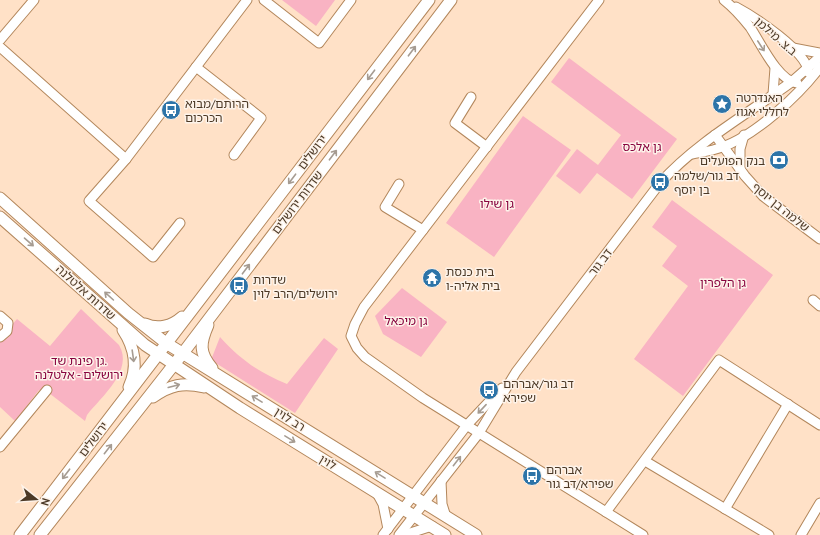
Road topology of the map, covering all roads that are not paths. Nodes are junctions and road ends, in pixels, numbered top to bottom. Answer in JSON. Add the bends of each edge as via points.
{"nodes":[{"id":1,"x":34,"y":0,"type":"edge"},
{"id":2,"x":247,"y":0,"type":"edge"},
{"id":3,"x":264,"y":0,"type":"edge"},
{"id":4,"x":351,"y":0,"type":"edge"},
{"id":5,"x":429,"y":0,"type":"edge"},
{"id":6,"x":451,"y":0,"type":"edge"},
{"id":7,"x":599,"y":0,"type":"edge"},
{"id":8,"x":727,"y":2,"type":"edge"},
{"id":9,"x":0,"y":40,"type":"edge"},
{"id":10,"x":0,"y":47,"type":"edge"},
{"id":11,"x":793,"y":48,"type":"junction"},
{"id":12,"x":820,"y":53,"type":"edge"},
{"id":13,"x":820,"y":57,"type":"edge"},
{"id":14,"x":196,"y":67,"type":"junction"},
{"id":15,"x":808,"y":67,"type":"junction"},
{"id":16,"x":820,"y":67,"type":"edge"},
{"id":17,"x":775,"y":68,"type":"junction"},
{"id":18,"x":791,"y":82,"type":"junction"},
{"id":19,"x":808,"y":83,"type":"junction"},
{"id":20,"x":773,"y":94,"type":"junction"},
{"id":21,"x":471,"y":97,"type":"dead end"},
{"id":22,"x":715,"y":135,"type":"junction"},
{"id":23,"x":744,"y":135,"type":"junction"},
{"id":24,"x":487,"y":147,"type":"junction"},
{"id":25,"x":723,"y":147,"type":"junction"},
{"id":26,"x":234,"y":155,"type":"dead end"},
{"id":27,"x":689,"y":155,"type":"junction"},
{"id":28,"x":126,"y":159,"type":"junction"},
{"id":29,"x":740,"y":170,"type":"junction"},
{"id":30,"x":399,"y":184,"type":"dead end"},
{"id":31,"x":0,"y":198,"type":"edge"},
{"id":32,"x":0,"y":217,"type":"edge"},
{"id":33,"x":180,"y":223,"type":"dead end"},
{"id":34,"x":423,"y":230,"type":"junction"},
{"id":35,"x":820,"y":239,"type":"edge"},
{"id":36,"x":196,"y":304,"type":"junction"},
{"id":37,"x":214,"y":312,"type":"junction"},
{"id":38,"x":0,"y":316,"type":"edge"},
{"id":39,"x":118,"y":321,"type":"junction"},
{"id":40,"x":139,"y":321,"type":"junction"},
{"id":41,"x":0,"y":337,"type":"edge"},
{"id":42,"x":166,"y":343,"type":"junction"},
{"id":43,"x":183,"y":353,"type":"junction"},
{"id":44,"x":158,"y":354,"type":"junction"},
{"id":45,"x":174,"y":364,"type":"junction"},
{"id":46,"x":516,"y":372,"type":"junction"},
{"id":47,"x":217,"y":374,"type":"junction"},
{"id":48,"x":210,"y":388,"type":"junction"},
{"id":49,"x":47,"y":390,"type":"dead end"},
{"id":50,"x":125,"y":398,"type":"junction"},
{"id":51,"x":143,"y":404,"type":"junction"},
{"id":52,"x":788,"y":404,"type":"junction"},
{"id":53,"x":820,"y":424,"type":"edge"},
{"id":54,"x":467,"y":425,"type":"junction"},
{"id":55,"x":479,"y":433,"type":"junction"},
{"id":56,"x":1,"y":444,"type":"edge"},
{"id":57,"x":645,"y":461,"type":"junction"},
{"id":58,"x":441,"y":481,"type":"junction"},
{"id":59,"x":375,"y":490,"type":"junction"},
{"id":60,"x":413,"y":495,"type":"junction"},
{"id":61,"x":820,"y":502,"type":"edge"},
{"id":62,"x":424,"y":503,"type":"junction"},
{"id":63,"x":404,"y":508,"type":"junction"},
{"id":64,"x":725,"y":509,"type":"junction"},
{"id":65,"x":606,"y":512,"type":"junction"},
{"id":66,"x":415,"y":515,"type":"junction"},
{"id":67,"x":446,"y":517,"type":"junction"},
{"id":68,"x":432,"y":526,"type":"junction"},
{"id":69,"x":386,"y":532,"type":"edge"},
{"id":70,"x":20,"y":535,"type":"edge"},
{"id":71,"x":40,"y":535,"type":"edge"},
{"id":72,"x":399,"y":535,"type":"edge"},
{"id":73,"x":404,"y":535,"type":"edge"},
{"id":74,"x":445,"y":535,"type":"edge"},
{"id":75,"x":476,"y":535,"type":"edge"},
{"id":76,"x":643,"y":535,"type":"edge"},
{"id":77,"x":769,"y":535,"type":"edge"},
{"id":78,"x":801,"y":535,"type":"edge"}],
"edges":[{"from":1,"to":9,"type":"street"},
{"from":2,"to":14,"type":"street"},
{"from":3,"to":4,"type":"street","via":[[319,43]]},
{"from":5,"to":36,"type":"main road","name":"ירושלים","one_way":true},
{"from":37,"to":6,"type":"main road","name":"שדרות ירושלים","one_way":true},
{"from":7,"to":24,"type":"street"},
{"from":8,"to":11,"type":"street","name":"ב.צ. מילמן","via":[[766,25]]},
{"from":8,"to":17,"type":"street","name":"ב.צ. מילמן","one_way":true,"via":[[746,22]]},
{"from":10,"to":28,"type":"street"},
{"from":11,"to":12,"type":"street"},
{"from":11,"to":15,"type":"street","name":"ב.צ. מילמן"},
{"from":13,"to":15,"type":"street","name":"דב גור"},
{"from":14,"to":26,"type":"street","via":[[260,118]]},
{"from":14,"to":28,"type":"street"},
{"from":15,"to":18,"type":"street","name":"דב גור"},
{"from":15,"to":19,"type":"street"},
{"from":16,"to":19,"type":"street","name":"דב גור"},
{"from":17,"to":18,"type":"street","name":"ב.צ. מילמן"},
{"from":17,"to":20,"type":"street"},
{"from":18,"to":19,"type":"street"},
{"from":18,"to":20,"type":"street","name":"דב גור"},
{"from":19,"to":23,"type":"street","name":"דב גור","via":[[774,114]]},
{"from":20,"to":22,"type":"street","name":"דב גור"},
{"from":21,"to":24,"type":"street","via":[[455,123]]},
{"from":22,"to":25,"type":"street","name":"שלמה בן יוסף"},
{"from":22,"to":27,"type":"street","name":"דב גור"},
{"from":23,"to":25,"type":"street","name":"דב גור"},
{"from":23,"to":29,"type":"street","via":[[740,149]]},
{"from":24,"to":34,"type":"street"},
{"from":25,"to":27,"type":"street","name":"דב גור"},
{"from":25,"to":29,"type":"street","name":"שלמה בן יוסף"},
{"from":27,"to":46,"type":"street","name":"דב גור","via":[[660,183]]},
{"from":28,"to":33,"type":"street","via":[[89,201],[153,257]]},
{"from":29,"to":35,"type":"street","name":"שלמה בן יוסף","via":[[763,196]]},
{"from":30,"to":34,"type":"street","via":[[385,207]]},
{"from":40,"to":31,"type":"main road","name":"שדרות אלטלנה","one_way":true},
{"from":32,"to":39,"type":"main road","name":"שדרות אלטלנה","one_way":true},
{"from":34,"to":54,"type":"street","via":[[364,307],[351,336],[365,357]]},
{"from":36,"to":40,"type":"main road","via":[[177,322],[170,325],[154,327]]},
{"from":36,"to":42,"type":"main road"},
{"from":37,"to":43,"type":"main road","name":"שדרות ירושלים"},
{"from":37,"to":47,"type":"main road","via":[[204,337],[202,353]]},
{"from":38,"to":41,"type":"street","via":[[8,323],[7,331]]},
{"from":39,"to":44,"type":"main road","name":"שדרות אלטלנה"},
{"from":39,"to":50,"type":"main road","one_way":true,"via":[[129,338],[134,357],[133,379]]},
{"from":40,"to":42,"type":"main road","name":"שדרות אלטלנה"},
{"from":42,"to":43,"type":"main road","name":"רב לוין"},
{"from":42,"to":44,"type":"main road","name":"ירושלים"},
{"from":43,"to":45,"type":"main road","name":"שדרות ירושלים"},
{"from":43,"to":47,"type":"main road","name":"רב לוין"},
{"from":44,"to":45,"type":"main road","name":"שדרות אלטלנה"},
{"from":44,"to":50,"type":"main road","name":"ירושלים"},
{"from":45,"to":48,"type":"main road","name":"לוין"},
{"from":45,"to":51,"type":"main road","name":"שדרות ירושלים"},
{"from":46,"to":54,"type":"street","name":"דב גור","one_way":true},
{"from":46,"to":55,"type":"street","name":"דב גור"},
{"from":60,"to":47,"type":"main road","name":"רב לוין","one_way":true},
{"from":51,"to":48,"type":"main road","one_way":true,"via":[[164,389],[182,384]]},
{"from":48,"to":59,"type":"main road","name":"לוין","one_way":true},
{"from":49,"to":56,"type":"street"},
{"from":50,"to":70,"type":"main road","name":"ירושלים","one_way":true},
{"from":71,"to":51,"type":"main road","name":"ירושלים","one_way":true},
{"from":52,"to":53,"type":"street"},
{"from":52,"to":57,"type":"street","via":[[719,360]]},
{"from":52,"to":64,"type":"street"},
{"from":54,"to":55,"type":"street"},
{"from":54,"to":60,"type":"street","name":"דב גור"},
{"from":58,"to":55,"type":"street","name":"דב גור","one_way":true},
{"from":55,"to":65,"type":"street"},
{"from":57,"to":64,"type":"street"},
{"from":57,"to":65,"type":"street"},
{"from":58,"to":62,"type":"street","name":"דב גור"},
{"from":58,"to":67,"type":"street","via":[[442,504]]},
{"from":59,"to":63,"type":"main road","name":"לוין"},
{"from":59,"to":69,"type":"street","via":[[383,504]]},
{"from":60,"to":62,"type":"main road","name":"רב לוין"},
{"from":60,"to":63,"type":"street","name":"דב גור"},
{"from":61,"to":78,"type":"street"},
{"from":62,"to":66,"type":"street","name":"דב גור"},
{"from":62,"to":67,"type":"main road","name":"רב לוין"},
{"from":63,"to":66,"type":"main road","name":"לוין"},
{"from":63,"to":69,"type":"street","name":"דב גור"},
{"from":64,"to":77,"type":"street"},
{"from":65,"to":76,"type":"street"},
{"from":66,"to":68,"type":"main road","name":"לוין"},
{"from":66,"to":72,"type":"street","name":"דב גור"},
{"from":67,"to":75,"type":"main road","name":"רב לוין"},
{"from":68,"to":73,"type":"street"},
{"from":68,"to":74,"type":"main road","name":"לוין"}]}
